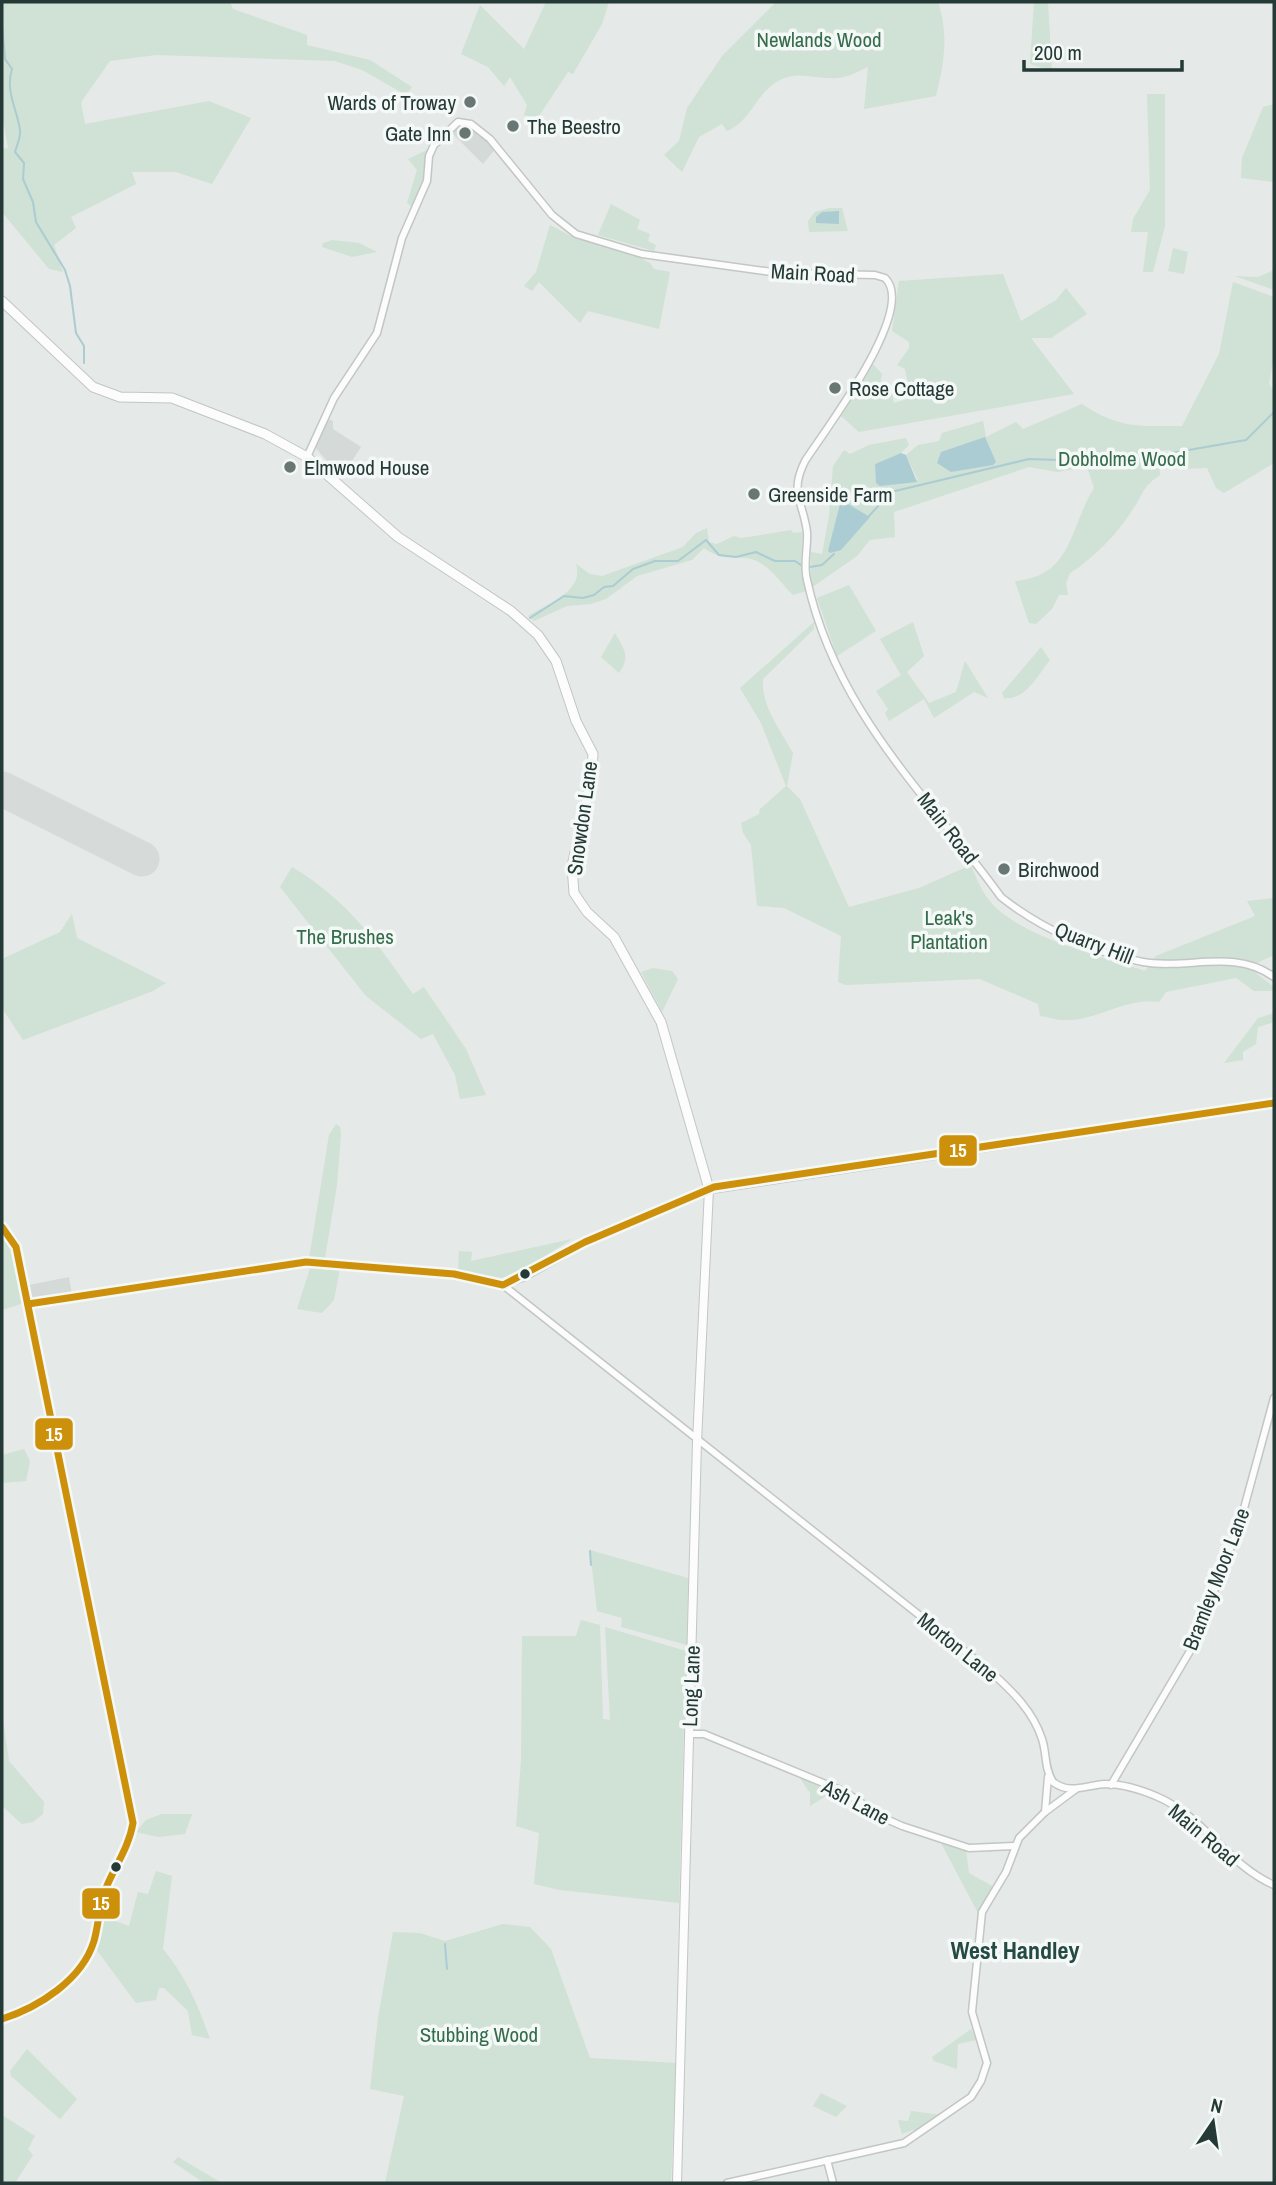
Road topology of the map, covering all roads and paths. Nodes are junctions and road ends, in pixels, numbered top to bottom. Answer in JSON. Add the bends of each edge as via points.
{"nodes":[{"id":1,"x":2,"y":301,"type":"edge"},
{"id":2,"x":307,"y":457,"type":"junction"},
{"id":3,"x":1001,"y":897,"type":"joint"},
{"id":4,"x":1274,"y":977,"type":"edge"},
{"id":5,"x":1274,"y":1103,"type":"edge"},
{"id":6,"x":709,"y":1189,"type":"junction"},
{"id":7,"x":2,"y":1227,"type":"edge"},
{"id":8,"x":503,"y":1285,"type":"junction"},
{"id":9,"x":28,"y":1304,"type":"junction"},
{"id":10,"x":1274,"y":1398,"type":"edge"},
{"id":11,"x":697,"y":1442,"type":"junction"},
{"id":12,"x":689,"y":1719,"type":"junction"},
{"id":13,"x":689,"y":1734,"type":"junction"},
{"id":14,"x":704,"y":1734,"type":"junction"},
{"id":15,"x":1048,"y":1775,"type":"junction"},
{"id":16,"x":1111,"y":1784,"type":"junction"},
{"id":17,"x":1076,"y":1789,"type":"junction"},
{"id":18,"x":1045,"y":1812,"type":"junction"},
{"id":19,"x":1014,"y":1846,"type":"junction"},
{"id":20,"x":1274,"y":1885,"type":"edge"},
{"id":21,"x":2,"y":2019,"type":"edge"},
{"id":22,"x":827,"y":2160,"type":"junction"},
{"id":23,"x":677,"y":2183,"type":"edge"},
{"id":24,"x":727,"y":2183,"type":"edge"},
{"id":25,"x":833,"y":2183,"type":"edge"}],
"edges":[{"from":1,"to":2,"type":"main road","name":"Snowdon Lane","via":[[93,387],[120,397],[172,398],[265,434]]},
{"from":2,"to":3,"type":"street","name":"Main Road","via":[[334,398],[377,334],[402,238],[427,181],[434,145],[458,122],[471,124],[497,145],[552,215],[576,234],[642,254],[779,273],[875,275],[888,281],[892,293],[887,330],[796,483],[806,530],[806,567],[828,653],[855,705]]},
{"from":2,"to":6,"type":"main road","name":"Snowdon Lane","via":[[398,537],[527,623],[556,661],[576,721],[593,754],[592,781],[572,866],[574,892],[587,912],[614,937],[661,1022]]},
{"from":3,"to":4,"type":"street","name":"Quarry Hill","via":[[1024,915],[1118,955],[1164,964],[1235,961],[1257,966]]},
{"from":5,"to":6,"type":"main road"},
{"from":6,"to":8,"type":"street","via":[[585,1242]]},
{"from":6,"to":11,"type":"street","name":"Long Lane"},
{"from":7,"to":9,"type":"street","via":[[14,1242]]},
{"from":8,"to":9,"type":"street","via":[[454,1274],[299,1263]]},
{"from":8,"to":11,"type":"street","name":"Morton Lane"},
{"from":9,"to":21,"type":"street","via":[[133,1823],[105,1892],[86,1960],[30,2010]]},
{"from":10,"to":16,"type":"street","name":"Bramley Moor Lane","via":[[1240,1523],[1193,1646]]},
{"from":11,"to":12,"type":"street","name":"Long Lane"},
{"from":11,"to":15,"type":"street","name":"Morton Lane","via":[[1014,1693],[1037,1726]]},
{"from":12,"to":13,"type":"street","name":"Long Lane"},
{"from":12,"to":14,"type":"street","name":"Ash Lane"},
{"from":13,"to":14,"type":"street","name":"Ash Lane"},
{"from":13,"to":23,"type":"street","name":"Long Lane"},
{"from":14,"to":19,"type":"street","name":"Ash Lane","via":[[845,1793],[902,1826],[969,1848]]},
{"from":15,"to":17,"type":"street","via":[[1059,1786]]},
{"from":15,"to":18,"type":"street","name":"Morton Lane"},
{"from":16,"to":17,"type":"street","name":"Main Road"},
{"from":16,"to":20,"type":"street","name":"Main Road","via":[[1173,1805],[1240,1866]]},
{"from":17,"to":18,"type":"street","name":"Main Road"},
{"from":18,"to":19,"type":"street","name":"Main Road"},
{"from":19,"to":22,"type":"street","name":"Main Road","via":[[1006,1872],[980,1920],[972,2012],[987,2063],[976,2090],[955,2110],[904,2143]]},
{"from":22,"to":24,"type":"street","name":"Main Road"},
{"from":22,"to":25,"type":"street"}]}
